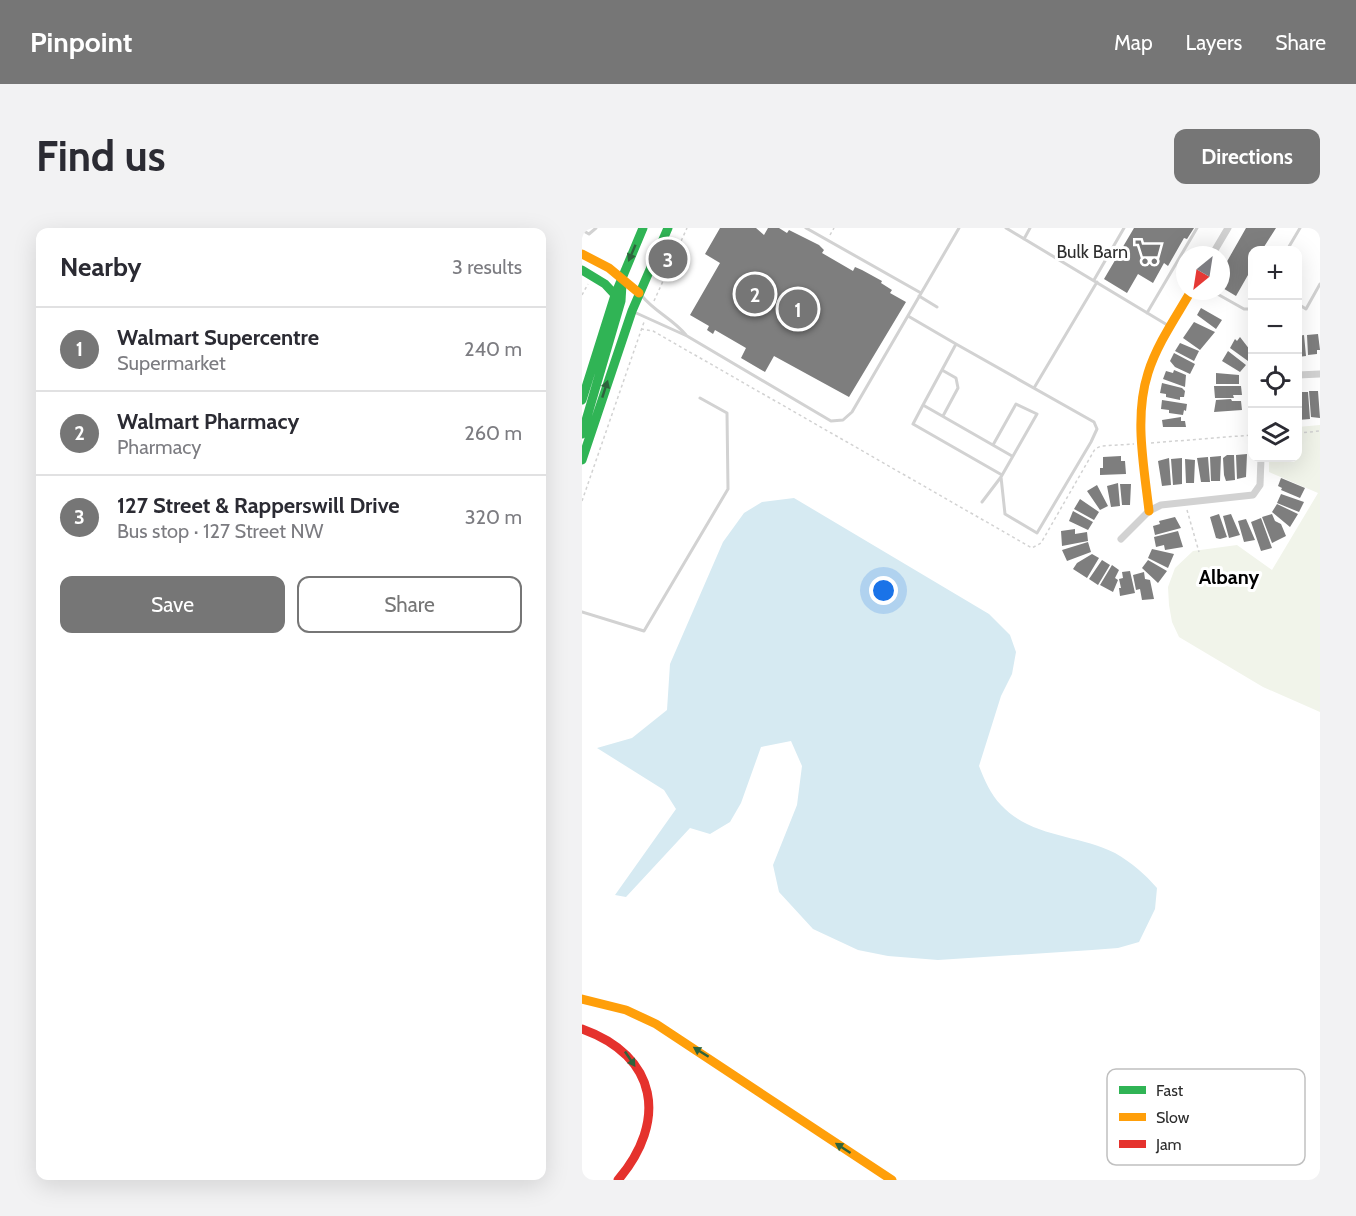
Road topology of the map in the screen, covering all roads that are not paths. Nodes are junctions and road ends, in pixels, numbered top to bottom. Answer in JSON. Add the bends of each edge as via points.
{"nodes":[{"id":1,"x":596,"y":228,"type":"edge"},
{"id":2,"x":643,"y":228,"type":"edge"},
{"id":3,"x":668,"y":228,"type":"edge"},
{"id":4,"x":806,"y":228,"type":"edge"},
{"id":5,"x":959,"y":228,"type":"edge"},
{"id":6,"x":1006,"y":228,"type":"edge"},
{"id":7,"x":1030,"y":228,"type":"edge"},
{"id":8,"x":1124,"y":228,"type":"edge"},
{"id":9,"x":1197,"y":228,"type":"edge"},
{"id":10,"x":1228,"y":228,"type":"edge"},
{"id":11,"x":1300,"y":228,"type":"edge"},
{"id":12,"x":582,"y":230,"type":"edge"},
{"id":13,"x":1024,"y":239,"type":"junction"},
{"id":14,"x":1217,"y":246,"type":"edge"},
{"id":15,"x":1289,"y":246,"type":"edge"},
{"id":16,"x":582,"y":254,"type":"edge"},
{"id":17,"x":582,"y":270,"type":"edge"},
{"id":18,"x":621,"y":278,"type":"junction"},
{"id":19,"x":1096,"y":281,"type":"junction"},
{"id":20,"x":1320,"y":284,"type":"edge"},
{"id":21,"x":639,"y":293,"type":"junction"},
{"id":22,"x":920,"y":295,"type":"junction"},
{"id":23,"x":618,"y":298,"type":"junction"},
{"id":24,"x":1186,"y":300,"type":"edge"},
{"id":25,"x":1228,"y":300,"type":"edge"},
{"id":26,"x":1302,"y":306,"type":"edge"},
{"id":27,"x":937,"y":307,"type":"dead end"},
{"id":28,"x":1248,"y":309,"type":"edge"},
{"id":29,"x":632,"y":311,"type":"junction"},
{"id":30,"x":1147,"y":314,"type":"junction"},
{"id":31,"x":908,"y":316,"type":"junction"},
{"id":32,"x":1170,"y":327,"type":"junction"},
{"id":33,"x":687,"y":336,"type":"junction"},
{"id":34,"x":956,"y":344,"type":"junction"},
{"id":35,"x":942,"y":370,"type":"junction"},
{"id":36,"x":1320,"y":374,"type":"edge"},
{"id":37,"x":1302,"y":375,"type":"edge"},
{"id":38,"x":1034,"y":388,"type":"junction"},
{"id":39,"x":700,"y":398,"type":"dead end"},
{"id":40,"x":582,"y":400,"type":"edge"},
{"id":41,"x":923,"y":405,"type":"junction"},
{"id":42,"x":943,"y":416,"type":"junction"},
{"id":43,"x":582,"y":434,"type":"edge"},
{"id":44,"x":993,"y":446,"type":"junction"},
{"id":45,"x":1012,"y":456,"type":"junction"},
{"id":46,"x":582,"y":460,"type":"edge"},
{"id":47,"x":1261,"y":462,"type":"edge"},
{"id":48,"x":1002,"y":476,"type":"junction"},
{"id":49,"x":982,"y":502,"type":"dead end"},
{"id":50,"x":1149,"y":511,"type":"junction"},
{"id":51,"x":1121,"y":539,"type":"dead end"},
{"id":52,"x":582,"y":612,"type":"edge"},
{"id":53,"x":582,"y":999,"type":"edge"},
{"id":54,"x":582,"y":1029,"type":"edge"},
{"id":55,"x":618,"y":1180,"type":"edge"},
{"id":56,"x":892,"y":1180,"type":"edge"}],
"edges":[{"from":1,"to":12,"type":"lane","via":[[589,234]]},
{"from":2,"to":18,"type":"main road","one_way":true},
{"from":3,"to":21,"type":"main road"},
{"from":4,"to":22,"type":"lane"},
{"from":5,"to":22,"type":"lane"},
{"from":6,"to":13,"type":"lane"},
{"from":7,"to":13,"type":"lane"},
{"from":8,"to":19,"type":"lane"},
{"from":9,"to":30,"type":"lane"},
{"from":10,"to":14,"type":"street"},
{"from":11,"to":15,"type":"lane"},
{"from":13,"to":19,"type":"lane"},
{"from":16,"to":18,"type":"main road"},
{"from":17,"to":23,"type":"main road","via":[[605,284]]},
{"from":18,"to":21,"type":"main road"},
{"from":18,"to":23,"type":"main road"},
{"from":19,"to":30,"type":"lane"},
{"from":19,"to":38,"type":"lane"},
{"from":20,"to":26,"type":"lane","via":[[1306,309]]},
{"from":21,"to":29,"type":"main road"},
{"from":21,"to":33,"type":"lane"},
{"from":22,"to":27,"type":"lane"},
{"from":22,"to":31,"type":"lane"},
{"from":23,"to":29,"type":"main road"},
{"from":23,"to":40,"type":"main road"},
{"from":23,"to":43,"type":"main road"},
{"from":24,"to":32,"type":"main road"},
{"from":25,"to":28,"type":"lane"},
{"from":29,"to":33,"type":"lane"},
{"from":46,"to":29,"type":"main road","one_way":true},
{"from":30,"to":32,"type":"lane"},
{"from":31,"to":33,"type":"lane","via":[[852,412],[843,420],[831,421]]},
{"from":31,"to":34,"type":"lane"},
{"from":32,"to":50,"type":"main road","via":[[1151,364],[1143,398],[1141,422]]},
{"from":34,"to":35,"type":"lane"},
{"from":34,"to":38,"type":"lane"},
{"from":35,"to":41,"type":"lane"},
{"from":35,"to":42,"type":"lane","via":[[956,378],[958,388]]},
{"from":36,"to":37,"type":"street"},
{"from":38,"to":48,"type":"lane","via":[[1094,422],[1096,429],[1037,533],[1005,514]]},
{"from":39,"to":52,"type":"lane","via":[[727,413],[728,489],[644,631]]},
{"from":41,"to":42,"type":"lane"},
{"from":41,"to":48,"type":"lane","via":[[913,424]]},
{"from":42,"to":44,"type":"lane"},
{"from":44,"to":45,"type":"lane"},
{"from":44,"to":45,"type":"lane","via":[[1016,404],[1036,414]]},
{"from":45,"to":48,"type":"lane"},
{"from":47,"to":50,"type":"street","via":[[1260,485],[1253,495],[1184,501]]},
{"from":48,"to":49,"type":"lane"},
{"from":50,"to":51,"type":"street"},
{"from":56,"to":53,"type":"main road","one_way":true,"via":[[656,1024],[626,1010]]},
{"from":54,"to":55,"type":"main road","one_way":true,"via":[[623,1049],[640,1076],[650,1105],[644,1148]]}]}
